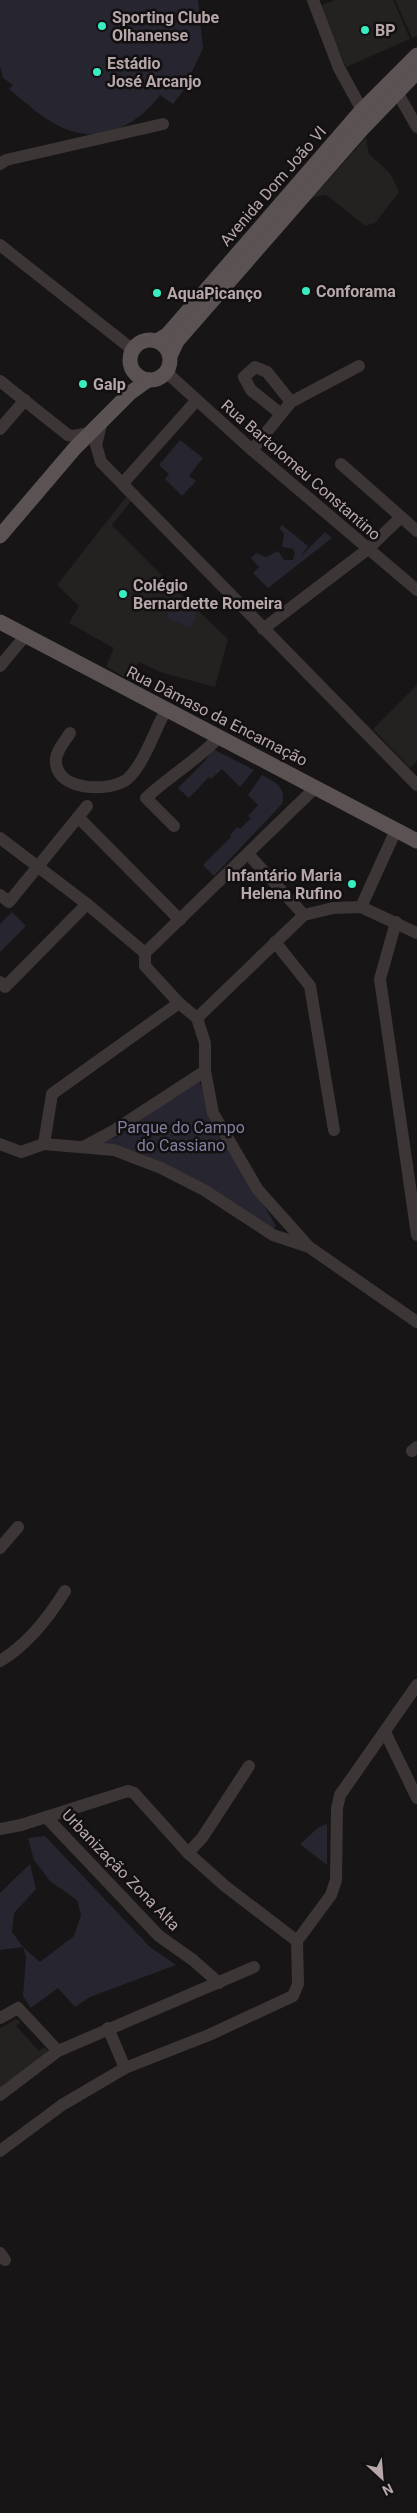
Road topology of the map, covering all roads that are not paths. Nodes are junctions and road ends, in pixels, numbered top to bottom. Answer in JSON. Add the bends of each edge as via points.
{"nodes":[{"id":1,"x":314,"y":0,"type":"edge"},
{"id":2,"x":417,"y":55,"type":"edge"},
{"id":3,"x":417,"y":72,"type":"edge"},
{"id":4,"x":397,"y":92,"type":"junction"},
{"id":5,"x":362,"y":110,"type":"junction"},
{"id":6,"x":163,"y":124,"type":"dead end"},
{"id":7,"x":417,"y":127,"type":"edge"},
{"id":8,"x":0,"y":164,"type":"edge"},
{"id":9,"x":0,"y":245,"type":"edge"},
{"id":10,"x":157,"y":341,"type":"junction"},
{"id":11,"x":133,"y":350,"type":"junction"},
{"id":12,"x":170,"y":356,"type":"junction"},
{"id":13,"x":359,"y":366,"type":"dead end"},
{"id":14,"x":133,"y":370,"type":"junction"},
{"id":15,"x":166,"y":372,"type":"junction"},
{"id":16,"x":148,"y":380,"type":"junction"},
{"id":17,"x":0,"y":381,"type":"edge"},
{"id":18,"x":25,"y":400,"type":"junction"},
{"id":19,"x":196,"y":401,"type":"junction"},
{"id":20,"x":291,"y":402,"type":"junction"},
{"id":21,"x":281,"y":414,"type":"junction"},
{"id":22,"x":102,"y":424,"type":"junction"},
{"id":23,"x":0,"y":430,"type":"edge"},
{"id":24,"x":82,"y":434,"type":"junction"},
{"id":25,"x":75,"y":448,"type":"junction"},
{"id":26,"x":252,"y":450,"type":"junction"},
{"id":27,"x":341,"y":464,"type":"dead end"},
{"id":28,"x":123,"y":483,"type":"junction"},
{"id":29,"x":402,"y":517,"type":"junction"},
{"id":30,"x":417,"y":531,"type":"edge"},
{"id":31,"x":0,"y":536,"type":"edge"},
{"id":32,"x":368,"y":549,"type":"junction"},
{"id":33,"x":417,"y":590,"type":"edge"},
{"id":34,"x":0,"y":622,"type":"edge"},
{"id":35,"x":263,"y":629,"type":"junction"},
{"id":36,"x":25,"y":636,"type":"junction"},
{"id":37,"x":0,"y":666,"type":"edge"},
{"id":38,"x":166,"y":710,"type":"junction"},
{"id":39,"x":70,"y":733,"type":"dead end"},
{"id":40,"x":219,"y":737,"type":"junction"},
{"id":41,"x":199,"y":754,"type":"junction"},
{"id":42,"x":178,"y":781,"type":"dead end"},
{"id":43,"x":417,"y":785,"type":"edge"},
{"id":44,"x":316,"y":787,"type":"junction"},
{"id":45,"x":86,"y":806,"type":"dead end"},
{"id":46,"x":78,"y":817,"type":"junction"},
{"id":47,"x":174,"y":826,"type":"dead end"},
{"id":48,"x":396,"y":830,"type":"junction"},
{"id":49,"x":0,"y":838,"type":"edge"},
{"id":50,"x":417,"y":841,"type":"edge"},
{"id":51,"x":248,"y":854,"type":"junction"},
{"id":52,"x":39,"y":867,"type":"junction"},
{"id":53,"x":0,"y":895,"type":"edge"},
{"id":54,"x":87,"y":904,"type":"junction"},
{"id":55,"x":361,"y":907,"type":"junction"},
{"id":56,"x":304,"y":915,"type":"junction"},
{"id":57,"x":180,"y":920,"type":"junction"},
{"id":58,"x":396,"y":922,"type":"junction"},
{"id":59,"x":417,"y":933,"type":"edge"},
{"id":60,"x":276,"y":942,"type":"junction"},
{"id":61,"x":146,"y":953,"type":"junction"},
{"id":62,"x":0,"y":982,"type":"edge"},
{"id":63,"x":179,"y":1002,"type":"junction"},
{"id":64,"x":197,"y":1018,"type":"junction"},
{"id":65,"x":204,"y":1071,"type":"junction"},
{"id":66,"x":334,"y":1130,"type":"dead end"},
{"id":67,"x":0,"y":1144,"type":"edge"},
{"id":68,"x":44,"y":1144,"type":"junction"},
{"id":69,"x":83,"y":1147,"type":"junction"},
{"id":70,"x":417,"y":1235,"type":"edge"},
{"id":71,"x":308,"y":1247,"type":"junction"},
{"id":72,"x":417,"y":1322,"type":"edge"},
{"id":73,"x":18,"y":1527,"type":"dead end"},
{"id":74,"x":0,"y":1548,"type":"edge"},
{"id":75,"x":65,"y":1591,"type":"dead end"},
{"id":76,"x":3,"y":1655,"type":"edge"},
{"id":77,"x":417,"y":1684,"type":"edge"},
{"id":78,"x":385,"y":1732,"type":"junction"},
{"id":79,"x":249,"y":1766,"type":"dead end"},
{"id":80,"x":417,"y":1798,"type":"edge"},
{"id":81,"x":46,"y":1817,"type":"junction"},
{"id":82,"x":0,"y":1829,"type":"edge"},
{"id":83,"x":188,"y":1853,"type":"junction"},
{"id":84,"x":297,"y":1941,"type":"junction"},
{"id":85,"x":254,"y":1967,"type":"dead end"},
{"id":86,"x":219,"y":1984,"type":"junction"},
{"id":87,"x":0,"y":2018,"type":"edge"},
{"id":88,"x":108,"y":2028,"type":"junction"},
{"id":89,"x":58,"y":2051,"type":"junction"},
{"id":90,"x":125,"y":2068,"type":"junction"},
{"id":91,"x":0,"y":2095,"type":"edge"},
{"id":92,"x":0,"y":2151,"type":"edge"}],
"edges":[{"from":1,"to":5,"type":"street","via":[[339,68]]},
{"from":2,"to":5,"type":"main road","name":"Avenida Dom João VI"},
{"from":3,"to":4,"type":"main road","name":"Avenida Dom João VI"},
{"from":4,"to":7,"type":"street"},
{"from":4,"to":12,"type":"main road","name":"Avenida Dom João VI","via":[[177,341]]},
{"from":5,"to":10,"type":"main road","name":"Avenida Dom João VI","via":[[168,334]]},
{"from":6,"to":8,"type":"street"},
{"from":9,"to":11,"type":"street"},
{"from":10,"to":11,"type":"main road","via":[[143,342]]},
{"from":10,"to":12,"type":"main road"},
{"from":11,"to":14,"type":"main road","via":[[130,363]]},
{"from":12,"to":15,"type":"main road"},
{"from":13,"to":20,"type":"street"},
{"from":14,"to":16,"type":"main road"},
{"from":14,"to":24,"type":"main road"},
{"from":15,"to":16,"type":"main road","via":[[161,377]]},
{"from":15,"to":19,"type":"street","name":"Rua Bartolomeu Constantino"},
{"from":16,"to":22,"type":"main road","via":[[130,393]]},
{"from":17,"to":18,"type":"street"},
{"from":18,"to":23,"type":"street"},
{"from":18,"to":24,"type":"street","via":[[68,435]]},
{"from":19,"to":26,"type":"street","name":"Rua Bartolomeu Constantino"},
{"from":19,"to":28,"type":"street"},
{"from":20,"to":21,"type":"street"},
{"from":20,"to":21,"type":"street","via":[[267,372],[255,367],[244,378],[251,390]]},
{"from":21,"to":26,"type":"street"},
{"from":22,"to":25,"type":"main road"},
{"from":22,"to":28,"type":"street","via":[[96,445],[101,462]]},
{"from":24,"to":25,"type":"main road"},
{"from":25,"to":31,"type":"main road"},
{"from":26,"to":32,"type":"street","name":"Rua Bartolomeu Constantino"},
{"from":27,"to":29,"type":"street"},
{"from":28,"to":35,"type":"street"},
{"from":29,"to":30,"type":"street"},
{"from":29,"to":32,"type":"street"},
{"from":32,"to":33,"type":"street","name":"Rua Bartolomeu Constantino"},
{"from":32,"to":35,"type":"street"},
{"from":34,"to":36,"type":"main road","name":"Rua Dâmaso da Encarnação"},
{"from":35,"to":43,"type":"street"},
{"from":36,"to":37,"type":"street"},
{"from":36,"to":38,"type":"main road","name":"Rua Dâmaso da Encarnação"},
{"from":38,"to":39,"type":"street","via":[[132,774],[106,787],[79,786],[58,770],[58,752]]},
{"from":38,"to":40,"type":"main road","name":"Rua Dâmaso da Encarnação"},
{"from":40,"to":41,"type":"street"},
{"from":40,"to":44,"type":"main road","name":"Rua Dâmaso da Encarnação"},
{"from":41,"to":42,"type":"street"},
{"from":41,"to":47,"type":"street","via":[[146,798]]},
{"from":44,"to":48,"type":"main road","name":"Rua Dâmaso da Encarnação"},
{"from":44,"to":51,"type":"street"},
{"from":45,"to":46,"type":"street"},
{"from":46,"to":52,"type":"street"},
{"from":46,"to":57,"type":"street"},
{"from":48,"to":50,"type":"main road","name":"Rua Dâmaso da Encarnação"},
{"from":48,"to":55,"type":"street"},
{"from":49,"to":52,"type":"street"},
{"from":51,"to":56,"type":"street"},
{"from":51,"to":57,"type":"street"},
{"from":52,"to":53,"type":"street","via":[[9,902]]},
{"from":52,"to":54,"type":"street"},
{"from":54,"to":61,"type":"street"},
{"from":54,"to":62,"type":"street","via":[[5,987]]},
{"from":55,"to":56,"type":"street","via":[[333,908]]},
{"from":55,"to":58,"type":"street"},
{"from":56,"to":60,"type":"street"},
{"from":57,"to":61,"type":"street"},
{"from":58,"to":59,"type":"street"},
{"from":58,"to":70,"type":"street","via":[[380,979]]},
{"from":60,"to":64,"type":"street"},
{"from":60,"to":66,"type":"street","via":[[310,986]]},
{"from":61,"to":63,"type":"street","via":[[145,966]]},
{"from":63,"to":64,"type":"street"},
{"from":63,"to":68,"type":"street","via":[[52,1094]]},
{"from":64,"to":65,"type":"street","via":[[205,1043]]},
{"from":65,"to":69,"type":"street"},
{"from":65,"to":71,"type":"street","via":[[213,1113],[258,1190]]},
{"from":67,"to":68,"type":"street","via":[[21,1152]]},
{"from":68,"to":69,"type":"street"},
{"from":69,"to":71,"type":"street","via":[[114,1150],[161,1168],[204,1190],[273,1235]]},
{"from":71,"to":72,"type":"street"},
{"from":73,"to":74,"type":"street"},
{"from":75,"to":76,"type":"street","via":[[53,1610]]},
{"from":77,"to":78,"type":"street"},
{"from":78,"to":80,"type":"street"},
{"from":78,"to":84,"type":"street","via":[[340,1795],[336,1880],[331,1895]]},
{"from":79,"to":83,"type":"street","via":[[202,1838]]},
{"from":81,"to":82,"type":"street"},
{"from":81,"to":83,"type":"street","via":[[128,1791],[140,1797]]},
{"from":81,"to":86,"type":"street","name":"Urbanização Zona Alta","via":[[158,1936],[199,1965]]},
{"from":83,"to":84,"type":"street"},
{"from":84,"to":90,"type":"street","via":[[298,1984],[293,1996],[210,2035]]},
{"from":85,"to":86,"type":"street"},
{"from":86,"to":88,"type":"street"},
{"from":87,"to":89,"type":"street","via":[[18,2008]]},
{"from":88,"to":89,"type":"street"},
{"from":88,"to":90,"type":"street"},
{"from":89,"to":91,"type":"street"},
{"from":90,"to":92,"type":"street","via":[[62,2105]]}]}
